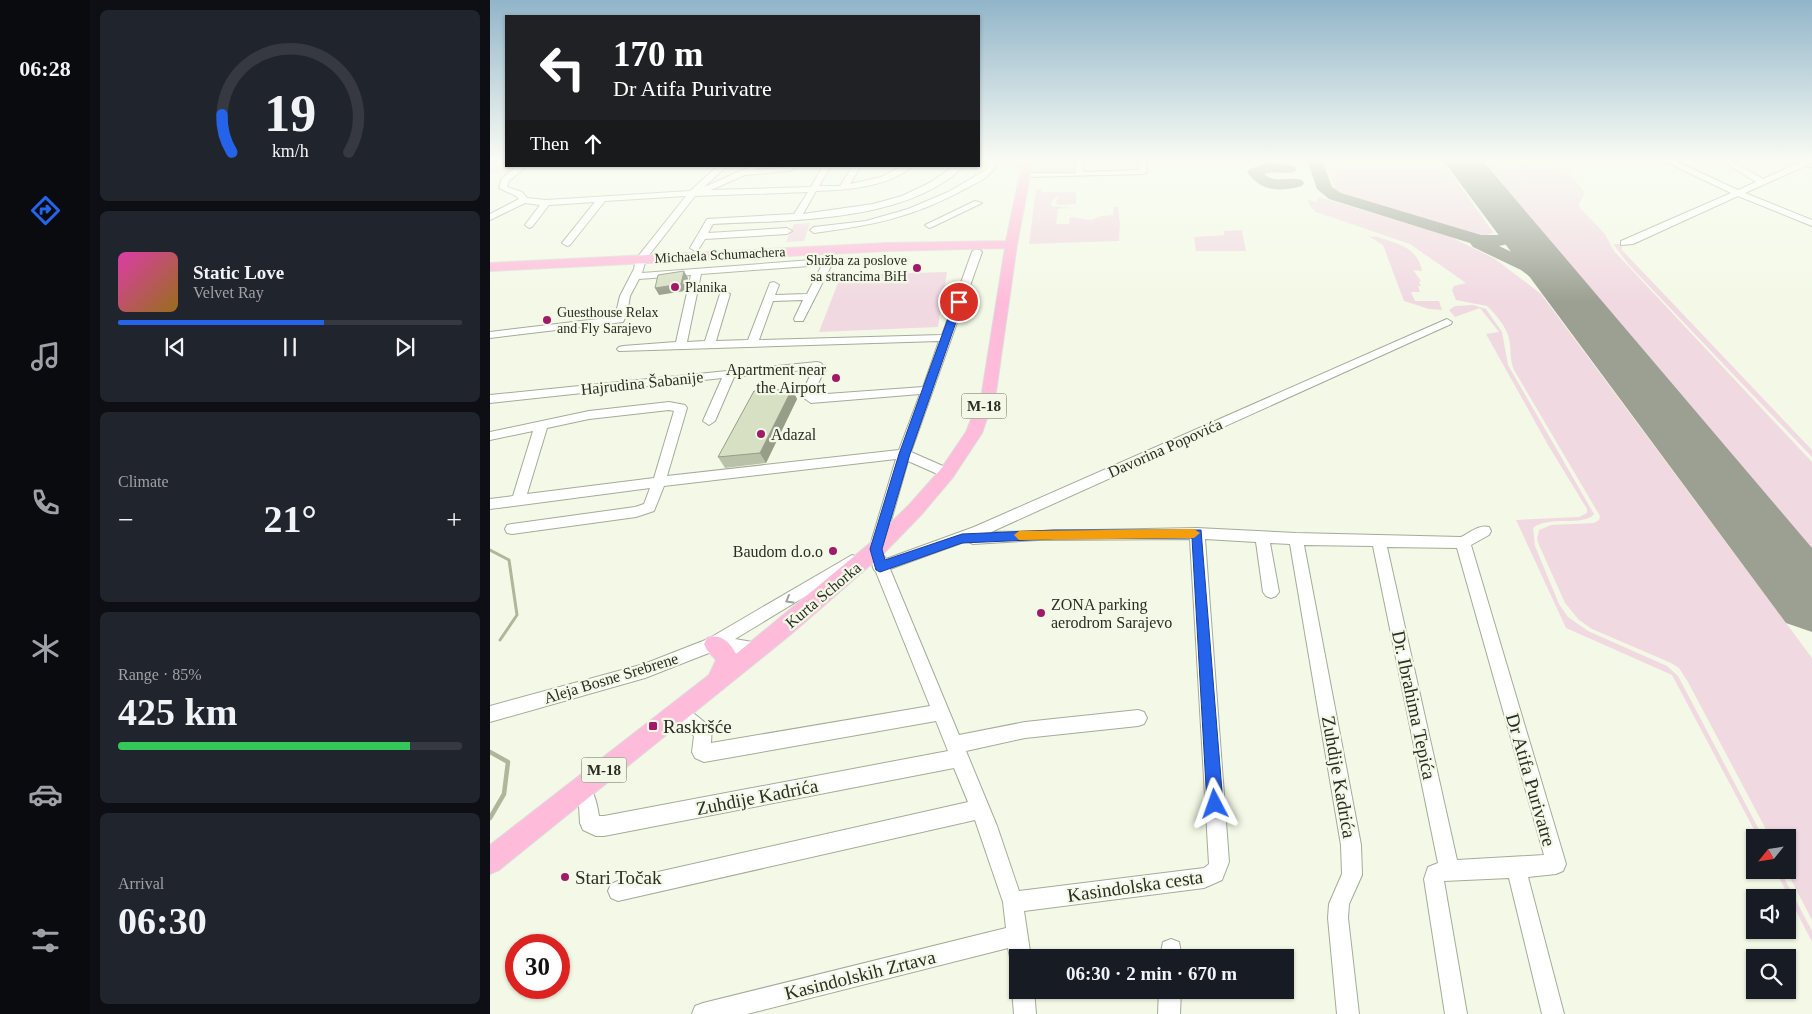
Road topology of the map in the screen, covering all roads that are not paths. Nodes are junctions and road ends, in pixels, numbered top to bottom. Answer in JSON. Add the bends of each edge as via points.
{"nodes":[{"id":1,"x":509,"y":207,"type":"edge"},
{"id":2,"x":543,"y":207,"type":"edge"},
{"id":3,"x":595,"y":207,"type":"edge"},
{"id":4,"x":682,"y":207,"type":"edge"},
{"id":5,"x":803,"y":207,"type":"edge"},
{"id":6,"x":868,"y":207,"type":"edge"},
{"id":7,"x":920,"y":207,"type":"edge"},
{"id":8,"x":956,"y":207,"type":"edge"},
{"id":9,"x":968,"y":207,"type":"edge"},
{"id":10,"x":1019,"y":207,"type":"edge"},
{"id":11,"x":1706,"y":207,"type":"edge"},
{"id":12,"x":1773,"y":207,"type":"edge"},
{"id":13,"x":962,"y":210,"type":"junction"},
{"id":14,"x":798,"y":216,"type":"junction"},
{"id":15,"x":490,"y":217,"type":"edge"},
{"id":16,"x":1812,"y":223,"type":"edge"},
{"id":17,"x":929,"y":224,"type":"dead end"},
{"id":18,"x":529,"y":225,"type":"dead end"},
{"id":19,"x":814,"y":230,"type":"dead end"},
{"id":20,"x":787,"y":231,"type":"dead end"},
{"id":21,"x":702,"y":236,"type":"junction"},
{"id":22,"x":567,"y":242,"type":"dead end"},
{"id":23,"x":1624,"y":242,"type":"dead end"},
{"id":24,"x":1011,"y":244,"type":"junction"},
{"id":25,"x":695,"y":248,"type":"dead end"},
{"id":26,"x":977,"y":252,"type":"dead end"},
{"id":27,"x":641,"y":259,"type":"junction"},
{"id":28,"x":490,"y":266,"type":"edge"},
{"id":29,"x":697,"y":271,"type":"junction"},
{"id":30,"x":635,"y":276,"type":"junction"},
{"id":31,"x":774,"y":285,"type":"dead end"},
{"id":32,"x":725,"y":294,"type":"dead end"},
{"id":33,"x":809,"y":297,"type":"junction"},
{"id":34,"x":769,"y":298,"type":"junction"},
{"id":35,"x":799,"y":319,"type":"dead end"},
{"id":36,"x":1446,"y":322,"type":"dead end"},
{"id":37,"x":490,"y":335,"type":"edge"},
{"id":38,"x":945,"y":338,"type":"junction"},
{"id":39,"x":752,"y":343,"type":"junction"},
{"id":40,"x":710,"y":344,"type":"junction"},
{"id":41,"x":681,"y":345,"type":"junction"},
{"id":42,"x":623,"y":349,"type":"dead end"},
{"id":43,"x":730,"y":373,"type":"junction"},
{"id":44,"x":927,"y":390,"type":"junction"},
{"id":45,"x":490,"y":399,"type":"edge"},
{"id":46,"x":709,"y":421,"type":"dead end"},
{"id":47,"x":541,"y":426,"type":"junction"},
{"id":48,"x":490,"y":436,"type":"edge"},
{"id":49,"x":904,"y":454,"type":"junction"},
{"id":50,"x":948,"y":473,"type":"junction"},
{"id":51,"x":659,"y":482,"type":"junction"},
{"id":52,"x":518,"y":501,"type":"junction"},
{"id":53,"x":490,"y":504,"type":"edge"},
{"id":54,"x":512,"y":529,"type":"dead end"},
{"id":55,"x":1484,"y":531,"type":"dead end"},
{"id":56,"x":1197,"y":533,"type":"junction"},
{"id":57,"x":1262,"y":537,"type":"junction"},
{"id":58,"x":962,"y":538,"type":"junction"},
{"id":59,"x":1296,"y":539,"type":"junction"},
{"id":60,"x":1379,"y":541,"type":"junction"},
{"id":61,"x":1463,"y":543,"type":"junction"},
{"id":62,"x":878,"y":558,"type":"junction"},
{"id":63,"x":1270,"y":592,"type":"dead end"},
{"id":64,"x":714,"y":644,"type":"junction"},
{"id":65,"x":758,"y":649,"type":"junction"},
{"id":66,"x":718,"y":679,"type":"junction"},
{"id":67,"x":678,"y":712,"type":"junction"},
{"id":68,"x":940,"y":712,"type":"junction"},
{"id":69,"x":490,"y":714,"type":"edge"},
{"id":70,"x":1138,"y":718,"type":"dead end"},
{"id":71,"x":957,"y":751,"type":"junction"},
{"id":72,"x":580,"y":790,"type":"junction"},
{"id":73,"x":980,"y":809,"type":"junction"},
{"id":74,"x":490,"y":861,"type":"edge"},
{"id":75,"x":1516,"y":868,"type":"junction"},
{"id":76,"x":1449,"y":870,"type":"junction"},
{"id":77,"x":618,"y":891,"type":"dead end"},
{"id":78,"x":1013,"y":902,"type":"junction"},
{"id":79,"x":1018,"y":935,"type":"junction"},
{"id":80,"x":1019,"y":949,"type":"edge"},
{"id":81,"x":1024,"y":999,"type":"edge"},
{"id":82,"x":1170,"y":999,"type":"edge"},
{"id":83,"x":703,"y":1014,"type":"edge"},
{"id":84,"x":1025,"y":1014,"type":"edge"},
{"id":85,"x":1169,"y":1014,"type":"edge"},
{"id":86,"x":1348,"y":1014,"type":"edge"},
{"id":87,"x":1456,"y":1014,"type":"edge"},
{"id":88,"x":1553,"y":1014,"type":"edge"}],
"edges":[{"from":1,"to":15,"type":"street"},
{"from":2,"to":18,"type":"street"},
{"from":3,"to":22,"type":"street"},
{"from":4,"to":27,"type":"street"},
{"from":5,"to":14,"type":"street"},
{"from":6,"to":14,"type":"street"},
{"from":7,"to":19,"type":"street","via":[[883,220]]},
{"from":8,"to":13,"type":"street"},
{"from":9,"to":13,"type":"street"},
{"from":10,"to":24,"type":"main road","name":"Kurta Schorka","number":"M-18"},
{"from":11,"to":23,"type":"street"},
{"from":12,"to":16,"type":"street"},
{"from":13,"to":17,"type":"street"},
{"from":14,"to":21,"type":"street","via":[[710,221]]},
{"from":20,"to":21,"type":"street"},
{"from":21,"to":25,"type":"street"},
{"from":24,"to":27,"type":"main road","name":"Michaela Schumachera"},
{"from":24,"to":50,"type":"main road","name":"Kurta Schorka","number":"M-18","via":[[989,392],[974,433]]},
{"from":26,"to":38,"type":"street"},
{"from":27,"to":28,"type":"main road","name":"Michaela Schumachera"},
{"from":27,"to":30,"type":"street"},
{"from":29,"to":30,"type":"street"},
{"from":29,"to":33,"type":"street","via":[[826,262]]},
{"from":29,"to":41,"type":"street","name":"Hajrudina Šabanije"},
{"from":30,"to":37,"type":"street","via":[[622,316],[616,321]]},
{"from":31,"to":34,"type":"street"},
{"from":32,"to":40,"type":"street","name":"Hajrudina Šabanije"},
{"from":33,"to":34,"type":"street"},
{"from":33,"to":35,"type":"street"},
{"from":34,"to":39,"type":"street"},
{"from":36,"to":58,"type":"street","name":"Davorina Popovića"},
{"from":38,"to":39,"type":"street","name":"Hajrudina Šabanije"},
{"from":38,"to":44,"type":"street"},
{"from":39,"to":40,"type":"street","name":"Hajrudina Šabanije"},
{"from":40,"to":41,"type":"street","name":"Hajrudina Šabanije"},
{"from":41,"to":42,"type":"street","name":"Hajrudina Šabanije"},
{"from":43,"to":44,"type":"street","name":"Hajrudina Šabanije","via":[[818,365],[807,396],[810,399]]},
{"from":43,"to":45,"type":"street","name":"Hajrudina Šabanije"},
{"from":43,"to":46,"type":"street"},
{"from":44,"to":49,"type":"street"},
{"from":47,"to":48,"type":"street"},
{"from":47,"to":51,"type":"street","via":[[589,416],[679,406],[682,412]]},
{"from":47,"to":52,"type":"street"},
{"from":49,"to":50,"type":"street"},
{"from":49,"to":51,"type":"street"},
{"from":49,"to":62,"type":"street"},
{"from":50,"to":62,"type":"main road","name":"Kurta Schorka","number":"M-18"},
{"from":51,"to":52,"type":"street"},
{"from":51,"to":54,"type":"street","via":[[651,504],[641,511]]},
{"from":52,"to":53,"type":"street"},
{"from":55,"to":61,"type":"street"},
{"from":56,"to":57,"type":"street"},
{"from":56,"to":58,"type":"street"},
{"from":56,"to":78,"type":"street","name":"Kasindolska cesta","via":[[1219,862],[1217,871],[1204,878]]},
{"from":57,"to":59,"type":"street"},
{"from":57,"to":63,"type":"street"},
{"from":58,"to":62,"type":"street","name":"Davorina Popovića"},
{"from":59,"to":60,"type":"street"},
{"from":59,"to":86,"type":"street","name":"Zuhdije Kadrića","via":[[1351,845],[1352,875],[1338,904]]},
{"from":60,"to":61,"type":"street"},
{"from":60,"to":76,"type":"street","name":"Dr. Ibrahima Tepića"},
{"from":61,"to":75,"type":"street","name":"Dr Atifa Purivatre","via":[[1556,864]]},
{"from":62,"to":64,"type":"street","name":"Aleja Bosne Srebrene","one_way":true,"via":[[847,564]]},
{"from":62,"to":65,"type":"main road","name":"Kurta Schorka","number":"M-18"},
{"from":62,"to":68,"type":"street"},
{"from":64,"to":65,"type":"street"},
{"from":64,"to":66,"type":"main road","via":[[724,649],[727,656],[724,671]]},
{"from":64,"to":69,"type":"street","name":"Aleja Bosne Srebrene","via":[[645,671]]},
{"from":65,"to":66,"type":"main road","name":"Kurta Schorka","number":"M-18"},
{"from":66,"to":67,"type":"main road","name":"Kurta Schorka","number":"M-18"},
{"from":67,"to":68,"type":"street","via":[[703,733],[701,752]]},
{"from":67,"to":72,"type":"main road","name":"Kurta Schorka","number":"M-18"},
{"from":68,"to":71,"type":"street"},
{"from":70,"to":71,"type":"street","name":"Zuhdije Kadrića","via":[[1025,730]]},
{"from":71,"to":72,"type":"street","name":"Zuhdije Kadrića","via":[[604,826],[590,822],[588,803]]},
{"from":71,"to":73,"type":"street"},
{"from":72,"to":74,"type":"main road","name":"Kurta Schorka","number":"M-18"},
{"from":73,"to":77,"type":"street"},
{"from":73,"to":78,"type":"street"},
{"from":75,"to":76,"type":"street"},
{"from":75,"to":88,"type":"street"},
{"from":76,"to":87,"type":"street","via":[[1435,874],[1434,879]]},
{"from":78,"to":79,"type":"street"},
{"from":79,"to":80,"type":"street"},
{"from":79,"to":83,"type":"street","name":"Kasindolskih Zrtava"},
{"from":81,"to":84,"type":"street"},
{"from":82,"to":85,"type":"street"}]}
